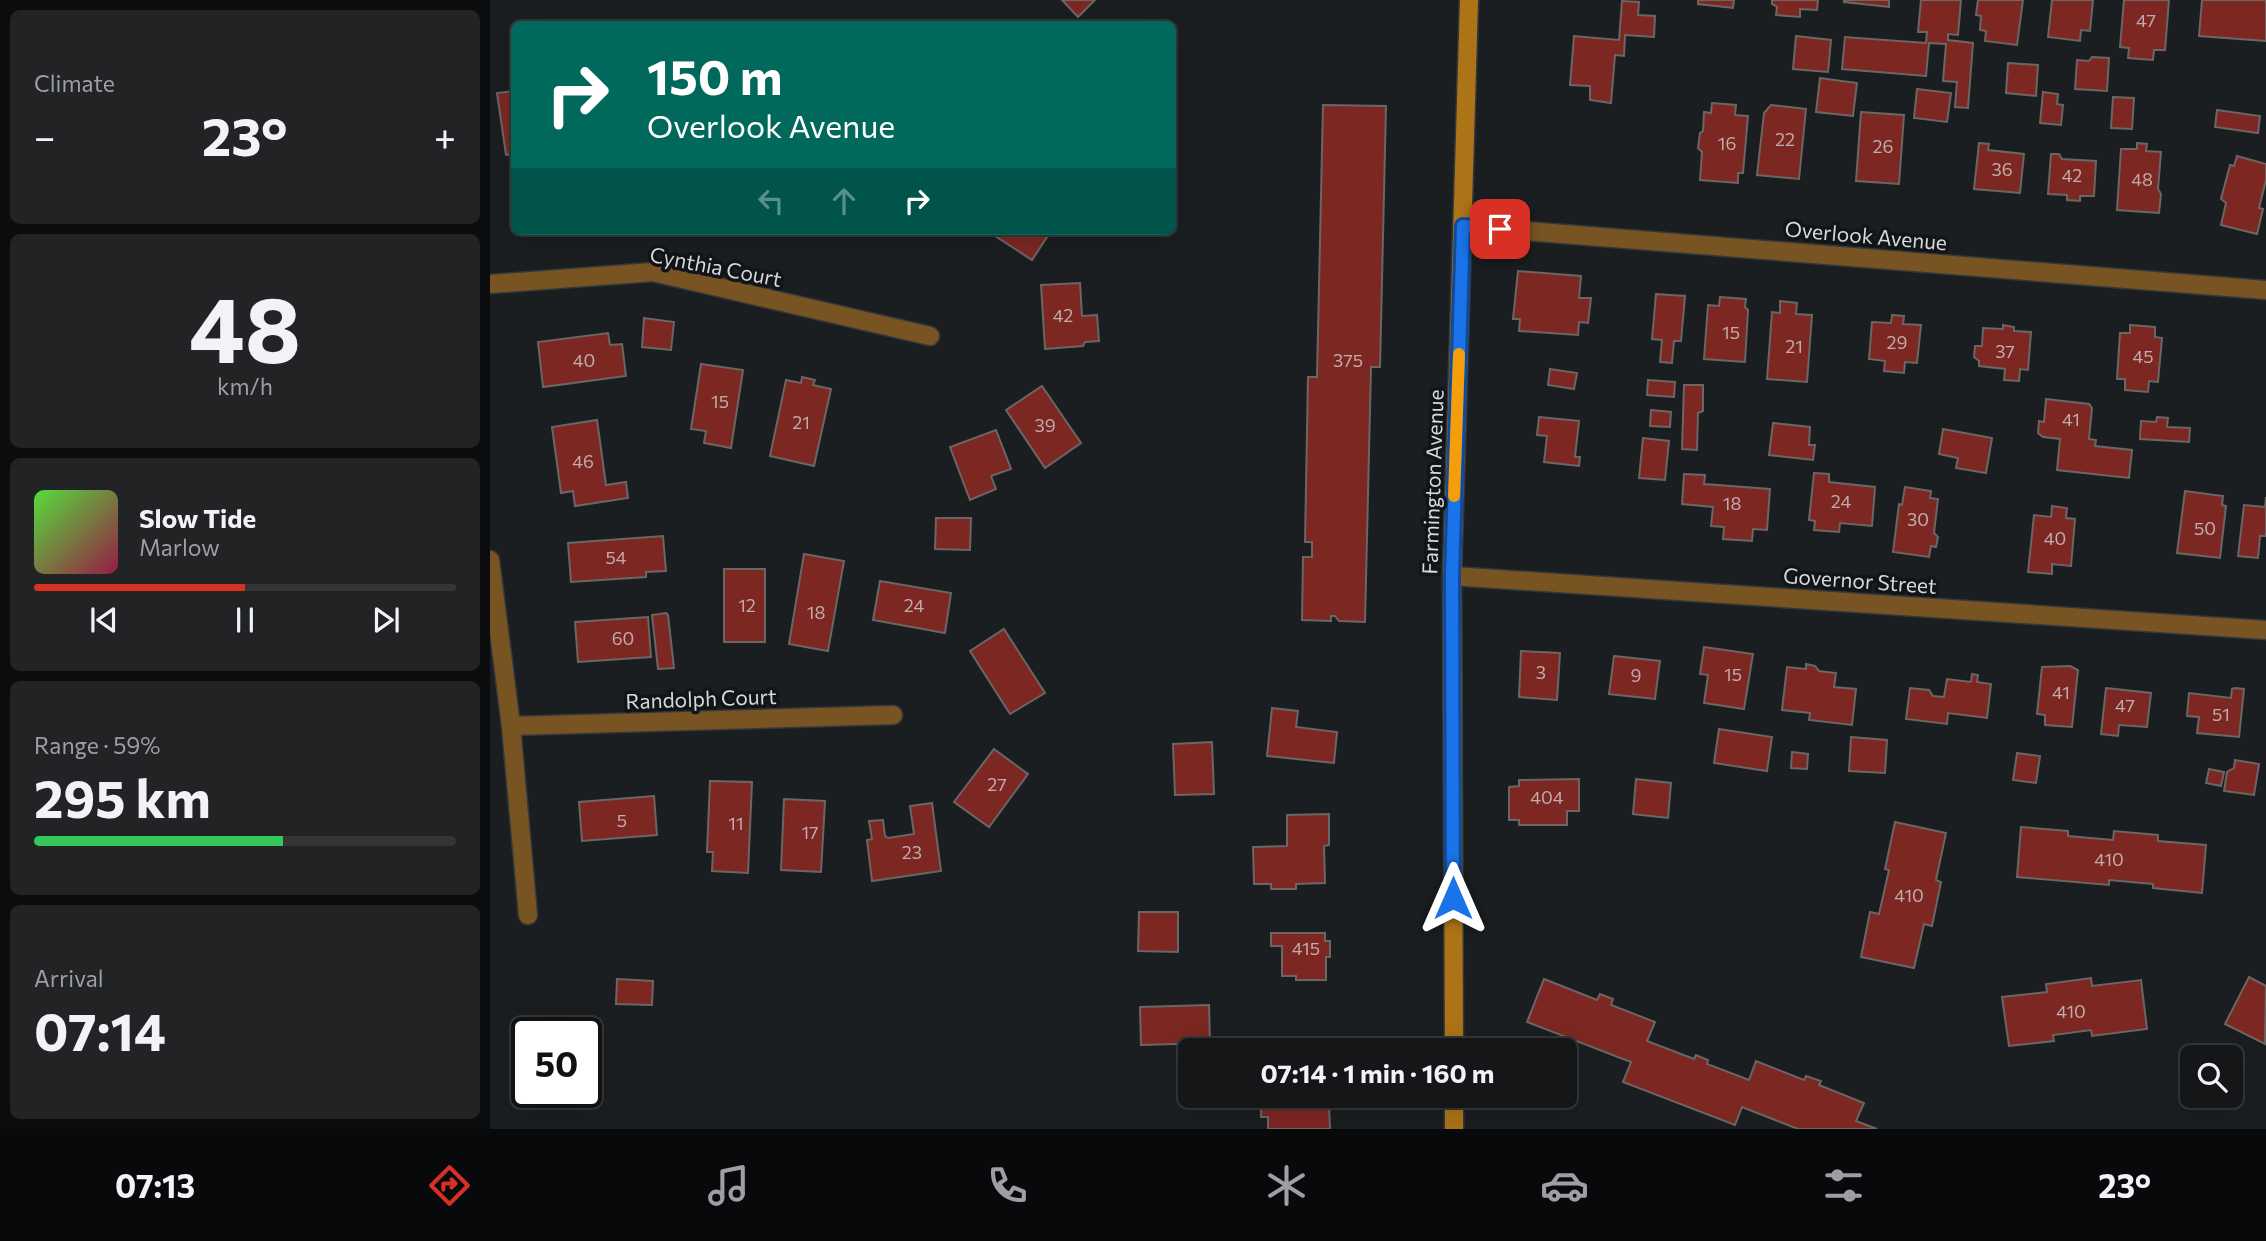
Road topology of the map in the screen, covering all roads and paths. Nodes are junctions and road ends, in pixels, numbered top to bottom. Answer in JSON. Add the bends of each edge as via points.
{"nodes":[{"id":1,"x":1469,"y":0,"type":"edge"},
{"id":2,"x":1463,"y":226,"type":"junction"},
{"id":3,"x":490,"y":284,"type":"edge"},
{"id":4,"x":2266,"y":290,"type":"edge"},
{"id":5,"x":929,"y":336,"type":"dead end"},
{"id":6,"x":490,"y":560,"type":"edge"},
{"id":7,"x":1452,"y":576,"type":"junction"},
{"id":8,"x":2266,"y":629,"type":"edge"},
{"id":9,"x":893,"y":715,"type":"dead end"},
{"id":10,"x":510,"y":726,"type":"junction"},
{"id":11,"x":528,"y":915,"type":"dead end"},
{"id":12,"x":1454,"y":1038,"type":"edge"},
{"id":13,"x":1454,"y":1108,"type":"edge"},
{"id":14,"x":1454,"y":1129,"type":"edge"}],
"edges":[{"from":1,"to":2,"type":"main road","name":"Farmington Avenue"},
{"from":2,"to":4,"type":"street","name":"Overlook Avenue"},
{"from":2,"to":7,"type":"main road","name":"Farmington Avenue"},
{"from":3,"to":5,"type":"street","name":"Cynthia Court","via":[[653,272]]},
{"from":6,"to":10,"type":"street"},
{"from":7,"to":8,"type":"street","name":"Governor Street"},
{"from":7,"to":12,"type":"main road","name":"Farmington Avenue"},
{"from":9,"to":10,"type":"street","name":"Randolph Court"},
{"from":10,"to":11,"type":"street"},
{"from":13,"to":14,"type":"main road"}]}
